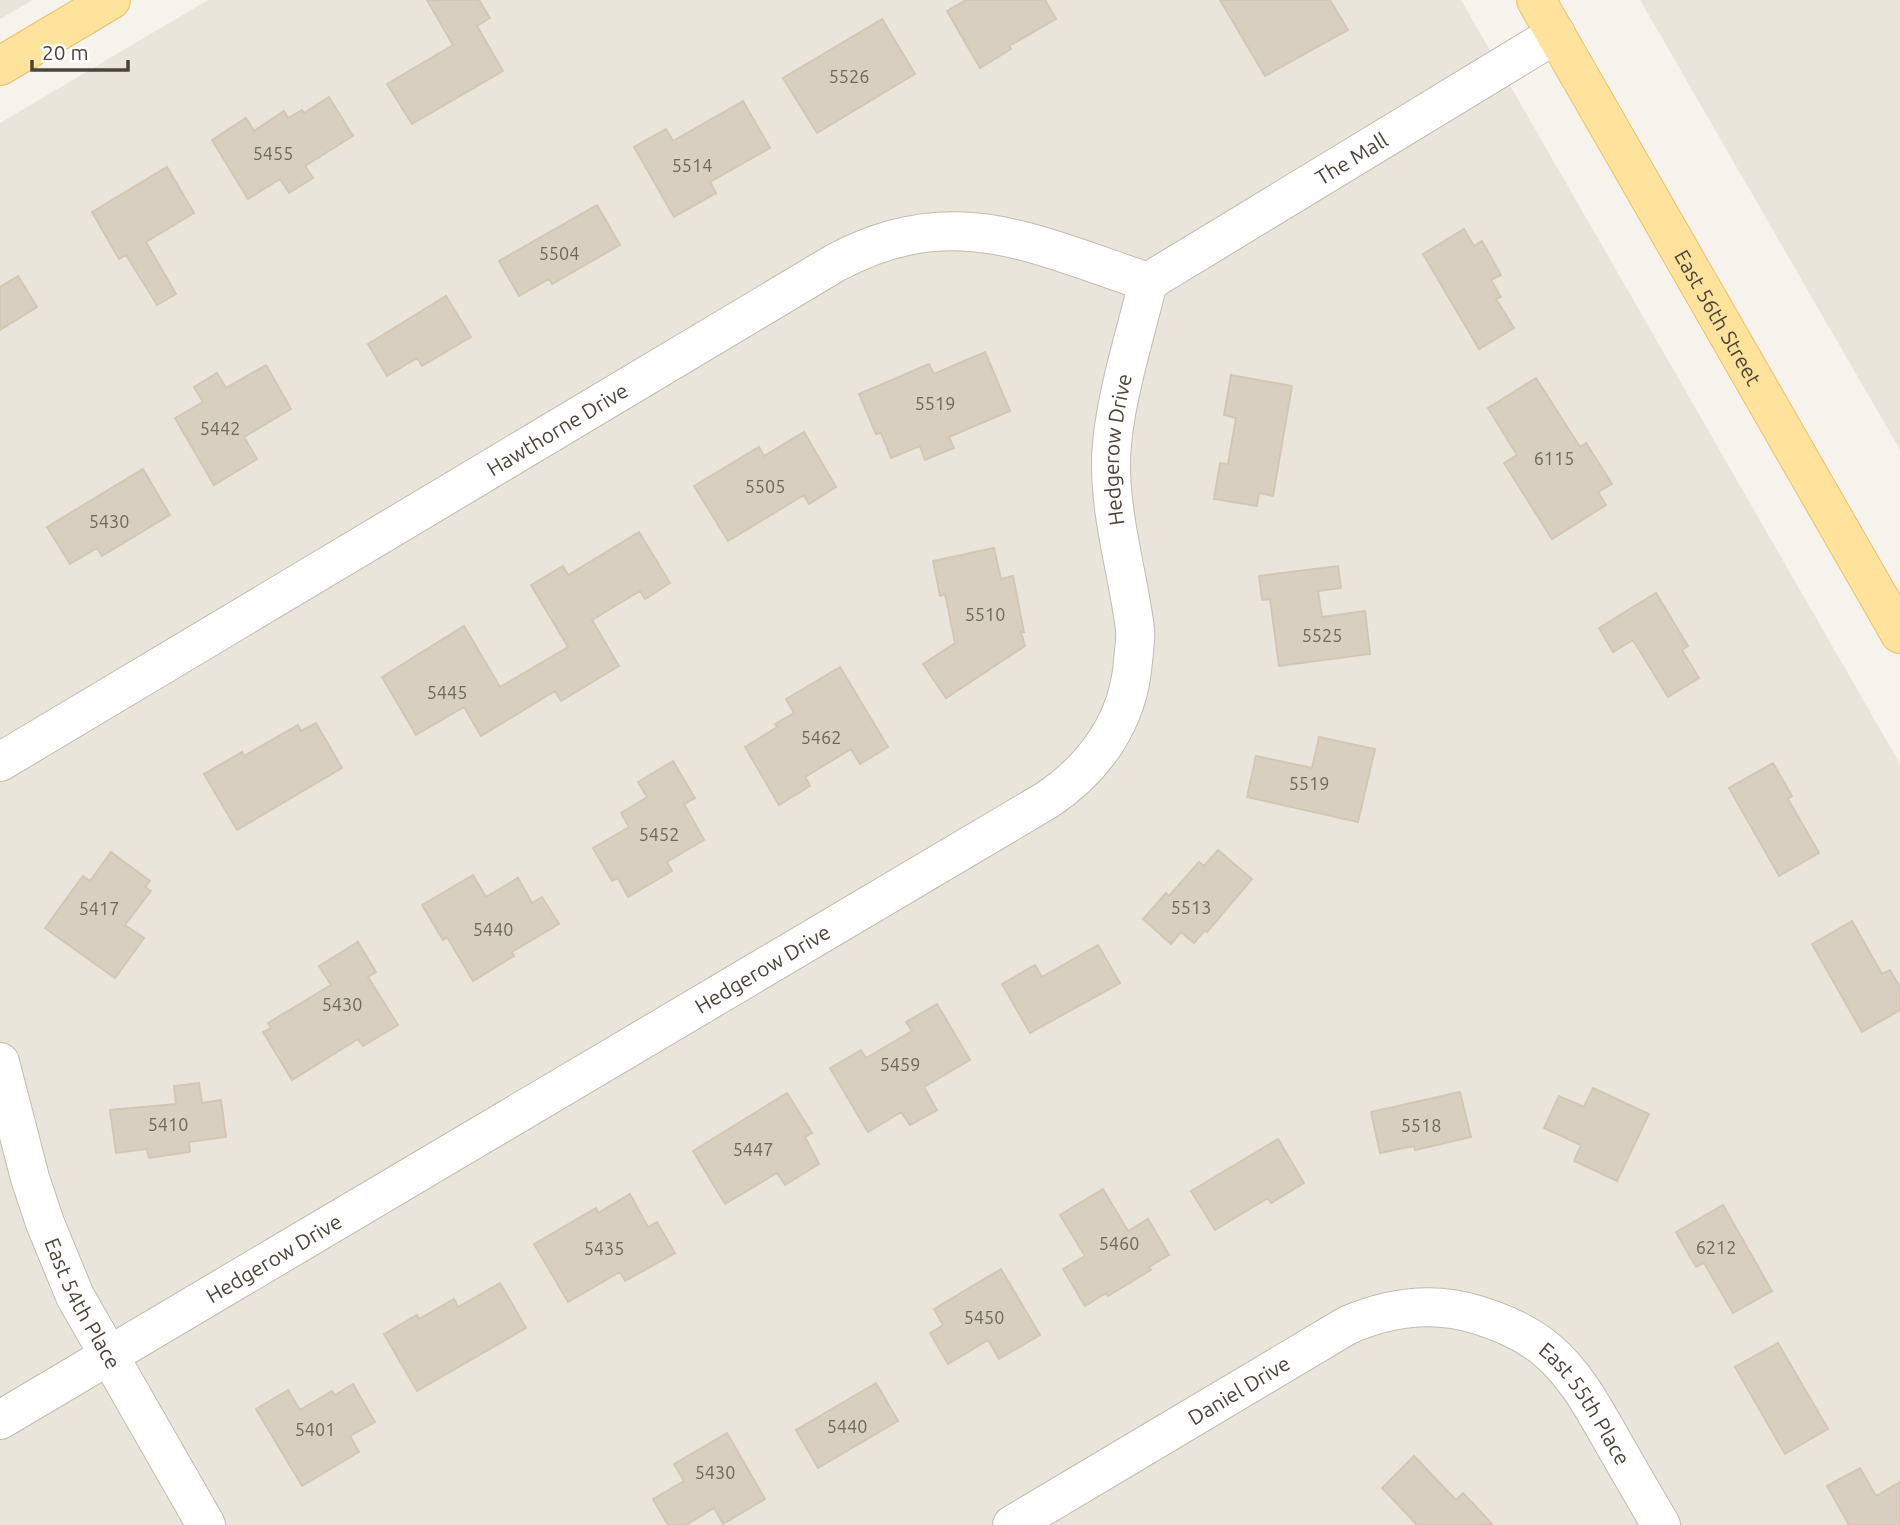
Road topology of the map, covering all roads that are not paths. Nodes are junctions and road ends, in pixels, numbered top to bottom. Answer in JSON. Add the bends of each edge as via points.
{"nodes":[{"id":1,"x":111,"y":0,"type":"edge"},
{"id":2,"x":1536,"y":0,"type":"edge"},
{"id":3,"x":1556,"y":34,"type":"junction"},
{"id":4,"x":0,"y":66,"type":"edge"},
{"id":5,"x":1148,"y":282,"type":"junction"},
{"id":6,"x":1900,"y":634,"type":"edge"},
{"id":7,"x":0,"y":762,"type":"edge"},
{"id":8,"x":0,"y":1062,"type":"edge"},
{"id":9,"x":1480,"y":1315,"type":"joint"},
{"id":10,"x":109,"y":1356,"type":"junction"},
{"id":11,"x":0,"y":1420,"type":"edge"},
{"id":12,"x":206,"y":1525,"type":"edge"},
{"id":13,"x":1013,"y":1525,"type":"edge"},
{"id":14,"x":1661,"y":1525,"type":"edge"}],
"edges":[{"from":1,"to":4,"type":"main road"},
{"from":2,"to":3,"type":"main road","name":"East 56th Street"},
{"from":3,"to":5,"type":"street","name":"The Mall"},
{"from":3,"to":6,"type":"main road","name":"East 56th Street"},
{"from":5,"to":7,"type":"street","name":"Hawthorne Drive","via":[[1010,236],[935,231],[877,244],[835,263]]},
{"from":5,"to":10,"type":"street","name":"Hedgerow Drive","via":[[1116,416],[1111,461],[1135,629],[1133,675],[1111,734],[1083,772],[1035,807]]},
{"from":8,"to":10,"type":"street","name":"East 54th Place","via":[[45,1223],[75,1296]]},
{"from":9,"to":13,"type":"street","name":"Daniel Drive","via":[[1437,1307],[1407,1308],[1348,1325]]},
{"from":9,"to":14,"type":"street","name":"East 55th Place","via":[[1518,1330],[1551,1353],[1584,1392]]},
{"from":10,"to":11,"type":"street","name":"Hedgerow Drive"},
{"from":10,"to":12,"type":"street","name":"East 54th Place"}]}
